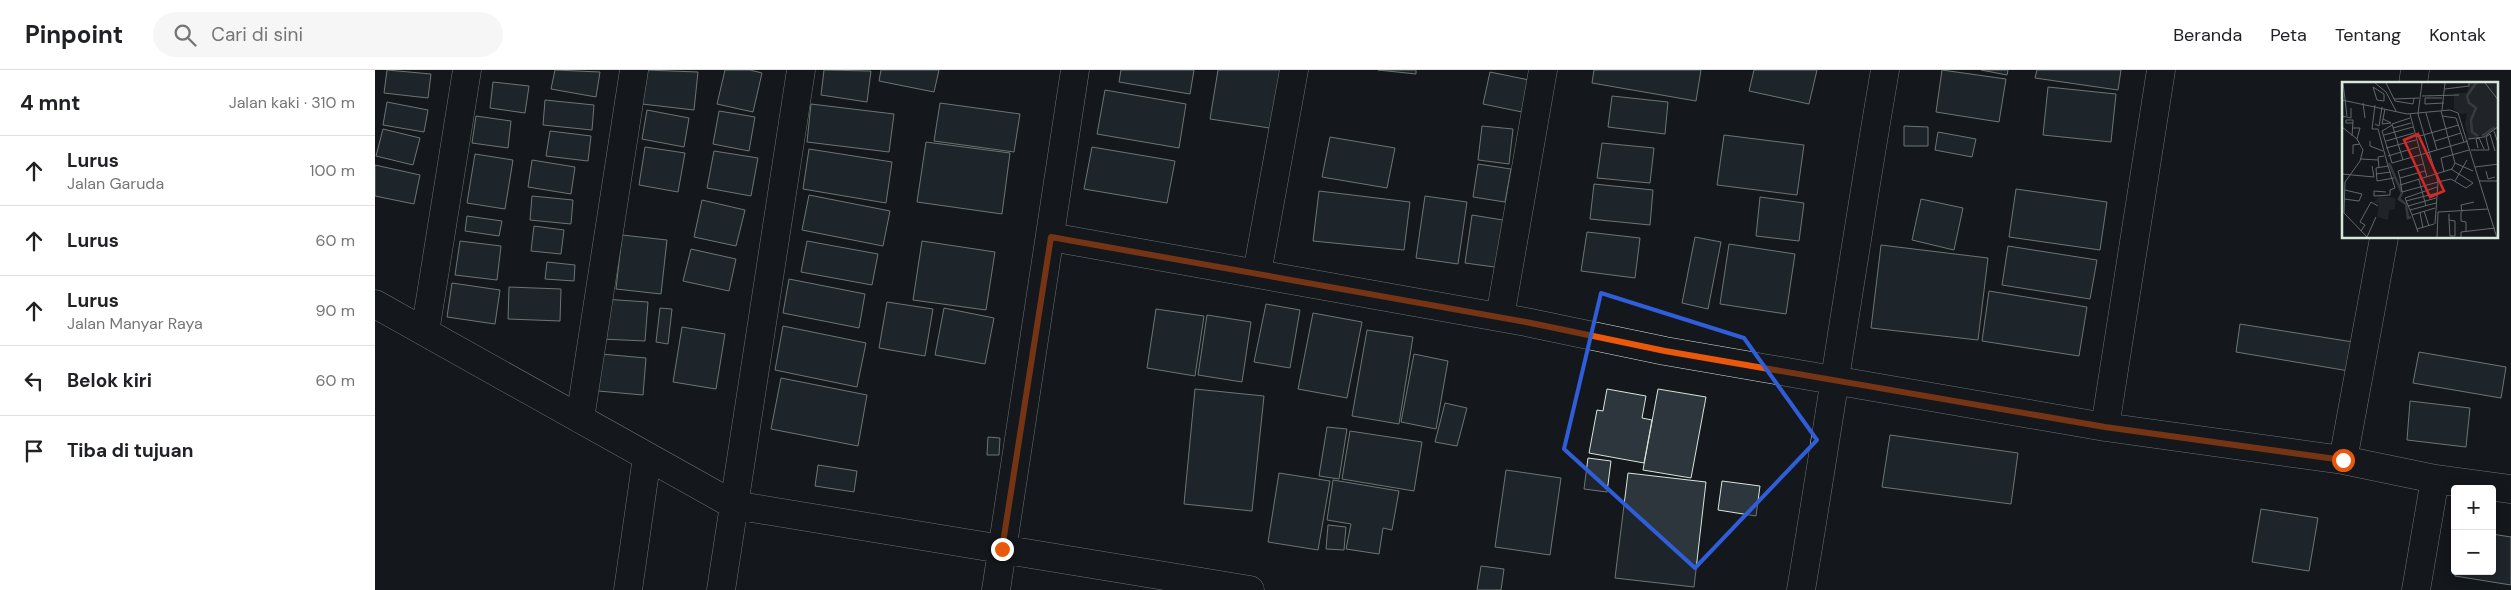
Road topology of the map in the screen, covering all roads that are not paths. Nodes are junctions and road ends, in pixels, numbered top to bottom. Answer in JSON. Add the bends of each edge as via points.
{"nodes":[{"id":1,"x":467,"y":70,"type":"edge"},
{"id":2,"x":634,"y":70,"type":"edge"},
{"id":3,"x":801,"y":70,"type":"edge"},
{"id":4,"x":1075,"y":70,"type":"edge"},
{"id":5,"x":1294,"y":70,"type":"edge"},
{"id":6,"x":1543,"y":70,"type":"edge"},
{"id":7,"x":1885,"y":70,"type":"edge"},
{"id":8,"x":2161,"y":70,"type":"edge"},
{"id":9,"x":1051,"y":237,"type":"junction"},
{"id":10,"x":2384,"y":239,"type":"edge"},
{"id":11,"x":1257,"y":273,"type":"junction"},
{"id":12,"x":375,"y":304,"type":"edge"},
{"id":13,"x":1500,"y":318,"type":"junction"},
{"id":14,"x":425,"y":332,"type":"junction"},
{"id":15,"x":1837,"y":380,"type":"junction"},
{"id":16,"x":579,"y":419,"type":"junction"},
{"id":17,"x":2105,"y":427,"type":"junction"},
{"id":18,"x":647,"y":457,"type":"junction"},
{"id":19,"x":2343,"y":460,"type":"junction"},
{"id":20,"x":2435,"y":479,"type":"junction"},
{"id":21,"x":2511,"y":489,"type":"edge"},
{"id":22,"x":734,"y":505,"type":"junction"},
{"id":23,"x":1002,"y":549,"type":"junction"},
{"id":24,"x":628,"y":590,"type":"edge"},
{"id":25,"x":721,"y":590,"type":"edge"},
{"id":26,"x":996,"y":590,"type":"edge"},
{"id":27,"x":1249,"y":590,"type":"edge"},
{"id":28,"x":1801,"y":590,"type":"edge"},
{"id":29,"x":2416,"y":590,"type":"edge"}],
"edges":[{"from":1,"to":14,"type":"street"},
{"from":2,"to":16,"type":"street"},
{"from":3,"to":22,"type":"street"},
{"from":4,"to":9,"type":"street"},
{"from":5,"to":11,"type":"street"},
{"from":6,"to":13,"type":"street"},
{"from":7,"to":15,"type":"street","via":[[1848,287]]},
{"from":8,"to":17,"type":"street"},
{"from":9,"to":11,"type":"street"},
{"from":9,"to":23,"type":"street"},
{"from":10,"to":19,"type":"street"},
{"from":11,"to":13,"type":"street"},
{"from":12,"to":14,"type":"street"},
{"from":13,"to":15,"type":"street","via":[[1665,351]]},
{"from":14,"to":16,"type":"street"},
{"from":15,"to":17,"type":"street"},
{"from":15,"to":28,"type":"street"},
{"from":16,"to":18,"type":"street"},
{"from":17,"to":19,"type":"street"},
{"from":18,"to":22,"type":"street"},
{"from":18,"to":24,"type":"street"},
{"from":19,"to":20,"type":"street"},
{"from":20,"to":21,"type":"street"},
{"from":20,"to":29,"type":"street"},
{"from":22,"to":23,"type":"street"},
{"from":22,"to":25,"type":"street"},
{"from":23,"to":26,"type":"street"},
{"from":23,"to":27,"type":"street"}]}
